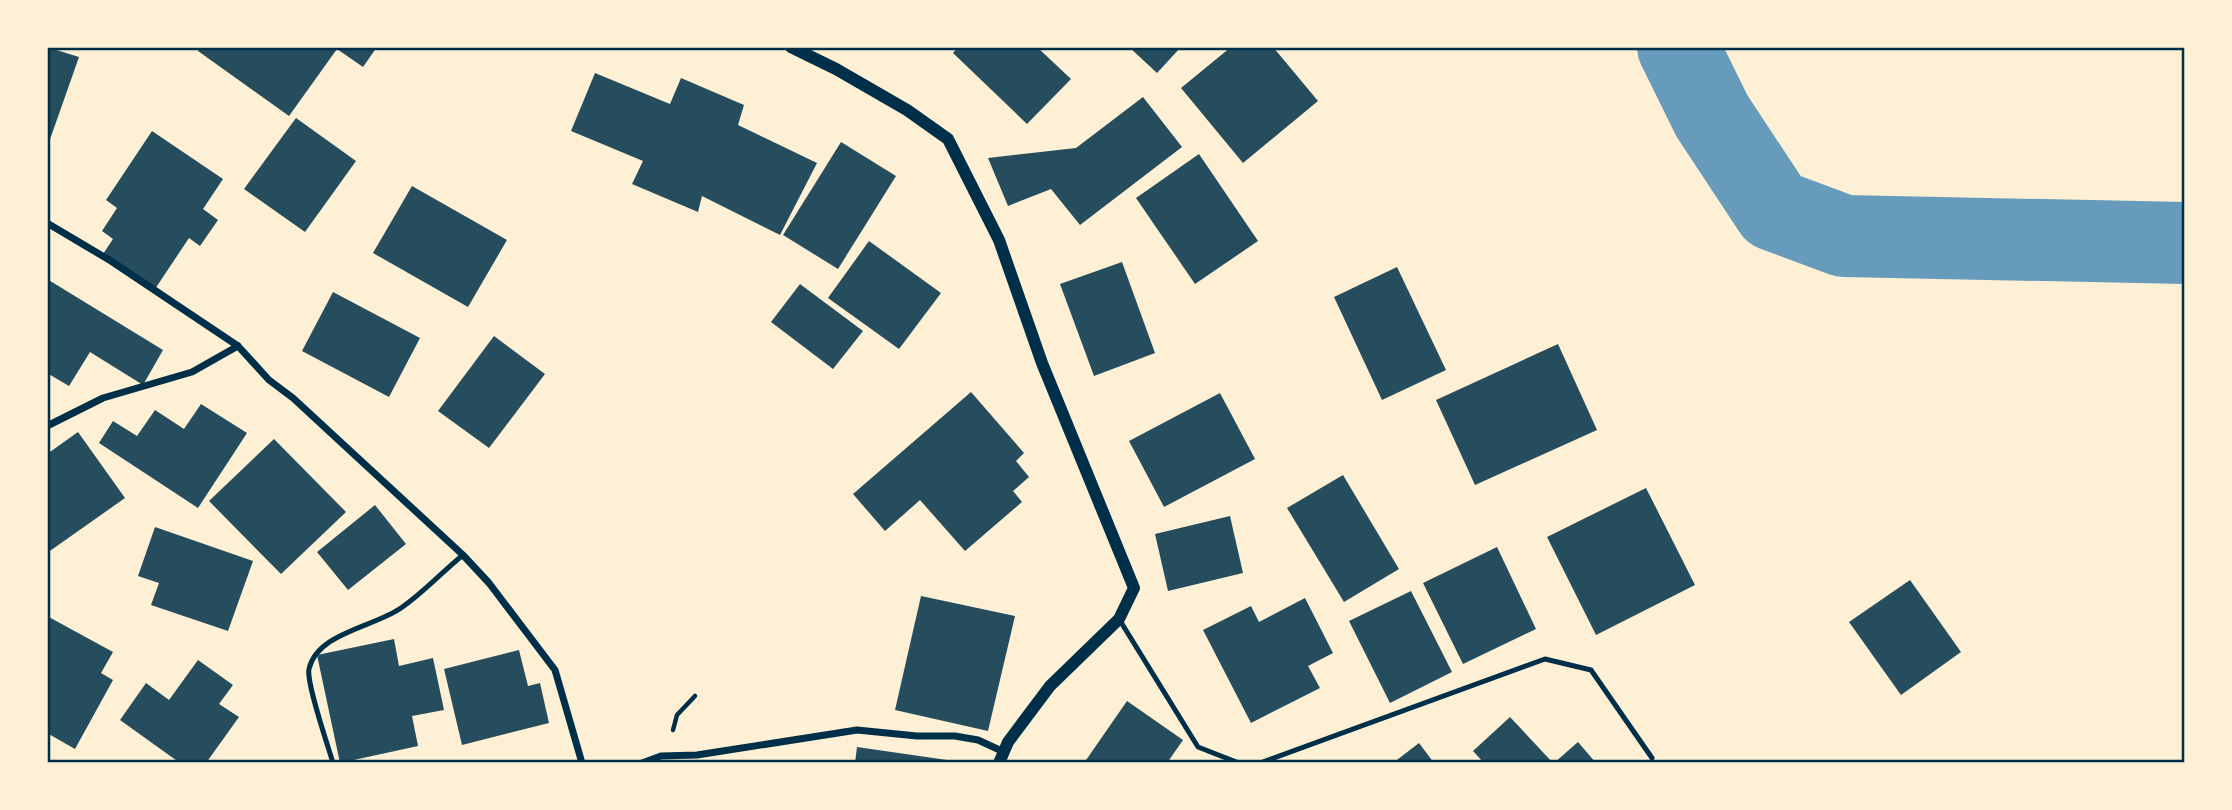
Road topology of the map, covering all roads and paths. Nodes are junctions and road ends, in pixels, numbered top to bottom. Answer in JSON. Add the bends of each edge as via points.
{"nodes":[{"id":1,"x":791,"y":47,"type":"edge"},
{"id":2,"x":47,"y":223,"type":"edge"},
{"id":3,"x":238,"y":346,"type":"junction"},
{"id":4,"x":47,"y":426,"type":"edge"},
{"id":5,"x":463,"y":555,"type":"junction"},
{"id":6,"x":1119,"y":619,"type":"junction"},
{"id":7,"x":695,"y":696,"type":"dead end"},
{"id":8,"x":662,"y":756,"type":"junction"},
{"id":9,"x":1002,"y":757,"type":"edge"},
{"id":10,"x":1652,"y":758,"type":"dead end"},
{"id":11,"x":334,"y":763,"type":"edge"},
{"id":12,"x":582,"y":763,"type":"edge"},
{"id":13,"x":642,"y":763,"type":"edge"},
{"id":14,"x":1238,"y":763,"type":"edge"},
{"id":15,"x":1260,"y":763,"type":"edge"}],
"edges":[{"from":1,"to":6,"type":"street","via":[[895,103],[948,139],[999,240],[1042,363],[1134,588]]},
{"from":2,"to":3,"type":"street"},
{"from":3,"to":4,"type":"street","via":[[192,372],[103,398]]},
{"from":3,"to":5,"type":"street","via":[[269,380]]},
{"from":5,"to":11,"type":"lane","via":[[399,609],[325,644],[314,656],[308,671],[310,689]]},
{"from":5,"to":12,"type":"street","via":[[555,670]]},
{"from":6,"to":9,"type":"street","via":[[1050,686]]},
{"from":6,"to":14,"type":"lane","via":[[1198,747]]},
{"from":7,"to":8,"type":"path","via":[[677,715]]},
{"from":8,"to":9,"type":"street","via":[[697,755],[857,730],[978,740]]},
{"from":8,"to":13,"type":"street"},
{"from":10,"to":15,"type":"lane","via":[[1591,670],[1545,659]]}]}
